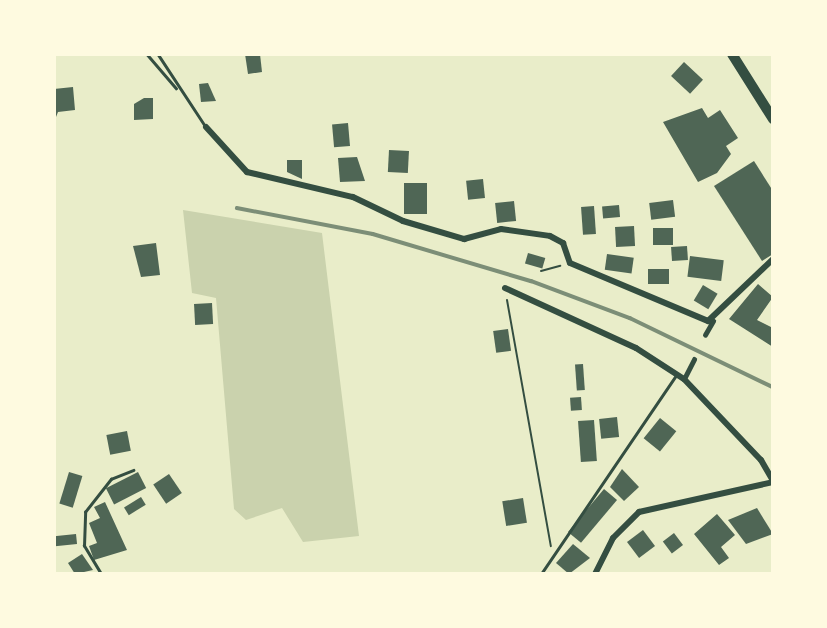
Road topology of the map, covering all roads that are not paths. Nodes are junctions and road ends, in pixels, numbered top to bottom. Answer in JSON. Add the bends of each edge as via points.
{"nodes":[{"id":1,"x":146,"y":54,"type":"edge"},
{"id":2,"x":158,"y":54,"type":"edge"},
{"id":3,"x":732,"y":54,"type":"edge"},
{"id":4,"x":176,"y":88,"type":"junction"},
{"id":5,"x":773,"y":119,"type":"edge"},
{"id":6,"x":206,"y":127,"type":"joint"},
{"id":7,"x":773,"y":259,"type":"edge"},
{"id":8,"x":505,"y":288,"type":"road end"},
{"id":9,"x":713,"y":321,"type":"junction"},
{"id":10,"x":705,"y":335,"type":"dead end"},
{"id":11,"x":694,"y":359,"type":"dead end"},
{"id":12,"x":680,"y":377,"type":"junction"},
{"id":13,"x":133,"y":470,"type":"dead end"},
{"id":14,"x":773,"y":482,"type":"edge"},
{"id":15,"x":101,"y":574,"type":"edge"},
{"id":16,"x":541,"y":574,"type":"edge"},
{"id":17,"x":595,"y":574,"type":"edge"}],
"edges":[{"from":1,"to":4,"type":"lane"},
{"from":2,"to":4,"type":"lane"},
{"from":3,"to":5,"type":"main road"},
{"from":4,"to":6,"type":"lane"},
{"from":6,"to":9,"type":"street","via":[[247,172],[352,197],[403,222],[464,239],[502,229],[550,236],[563,243],[570,263]]},
{"from":7,"to":9,"type":"street","via":[[740,284]]},
{"from":8,"to":12,"type":"street"},
{"from":9,"to":10,"type":"street"},
{"from":11,"to":12,"type":"street"},
{"from":12,"to":14,"type":"street","via":[[761,460]]},
{"from":12,"to":16,"type":"lane"},
{"from":13,"to":15,"type":"lane","via":[[111,479],[85,512],[84,546]]},
{"from":14,"to":17,"type":"street","via":[[639,512],[613,538]]}]}
